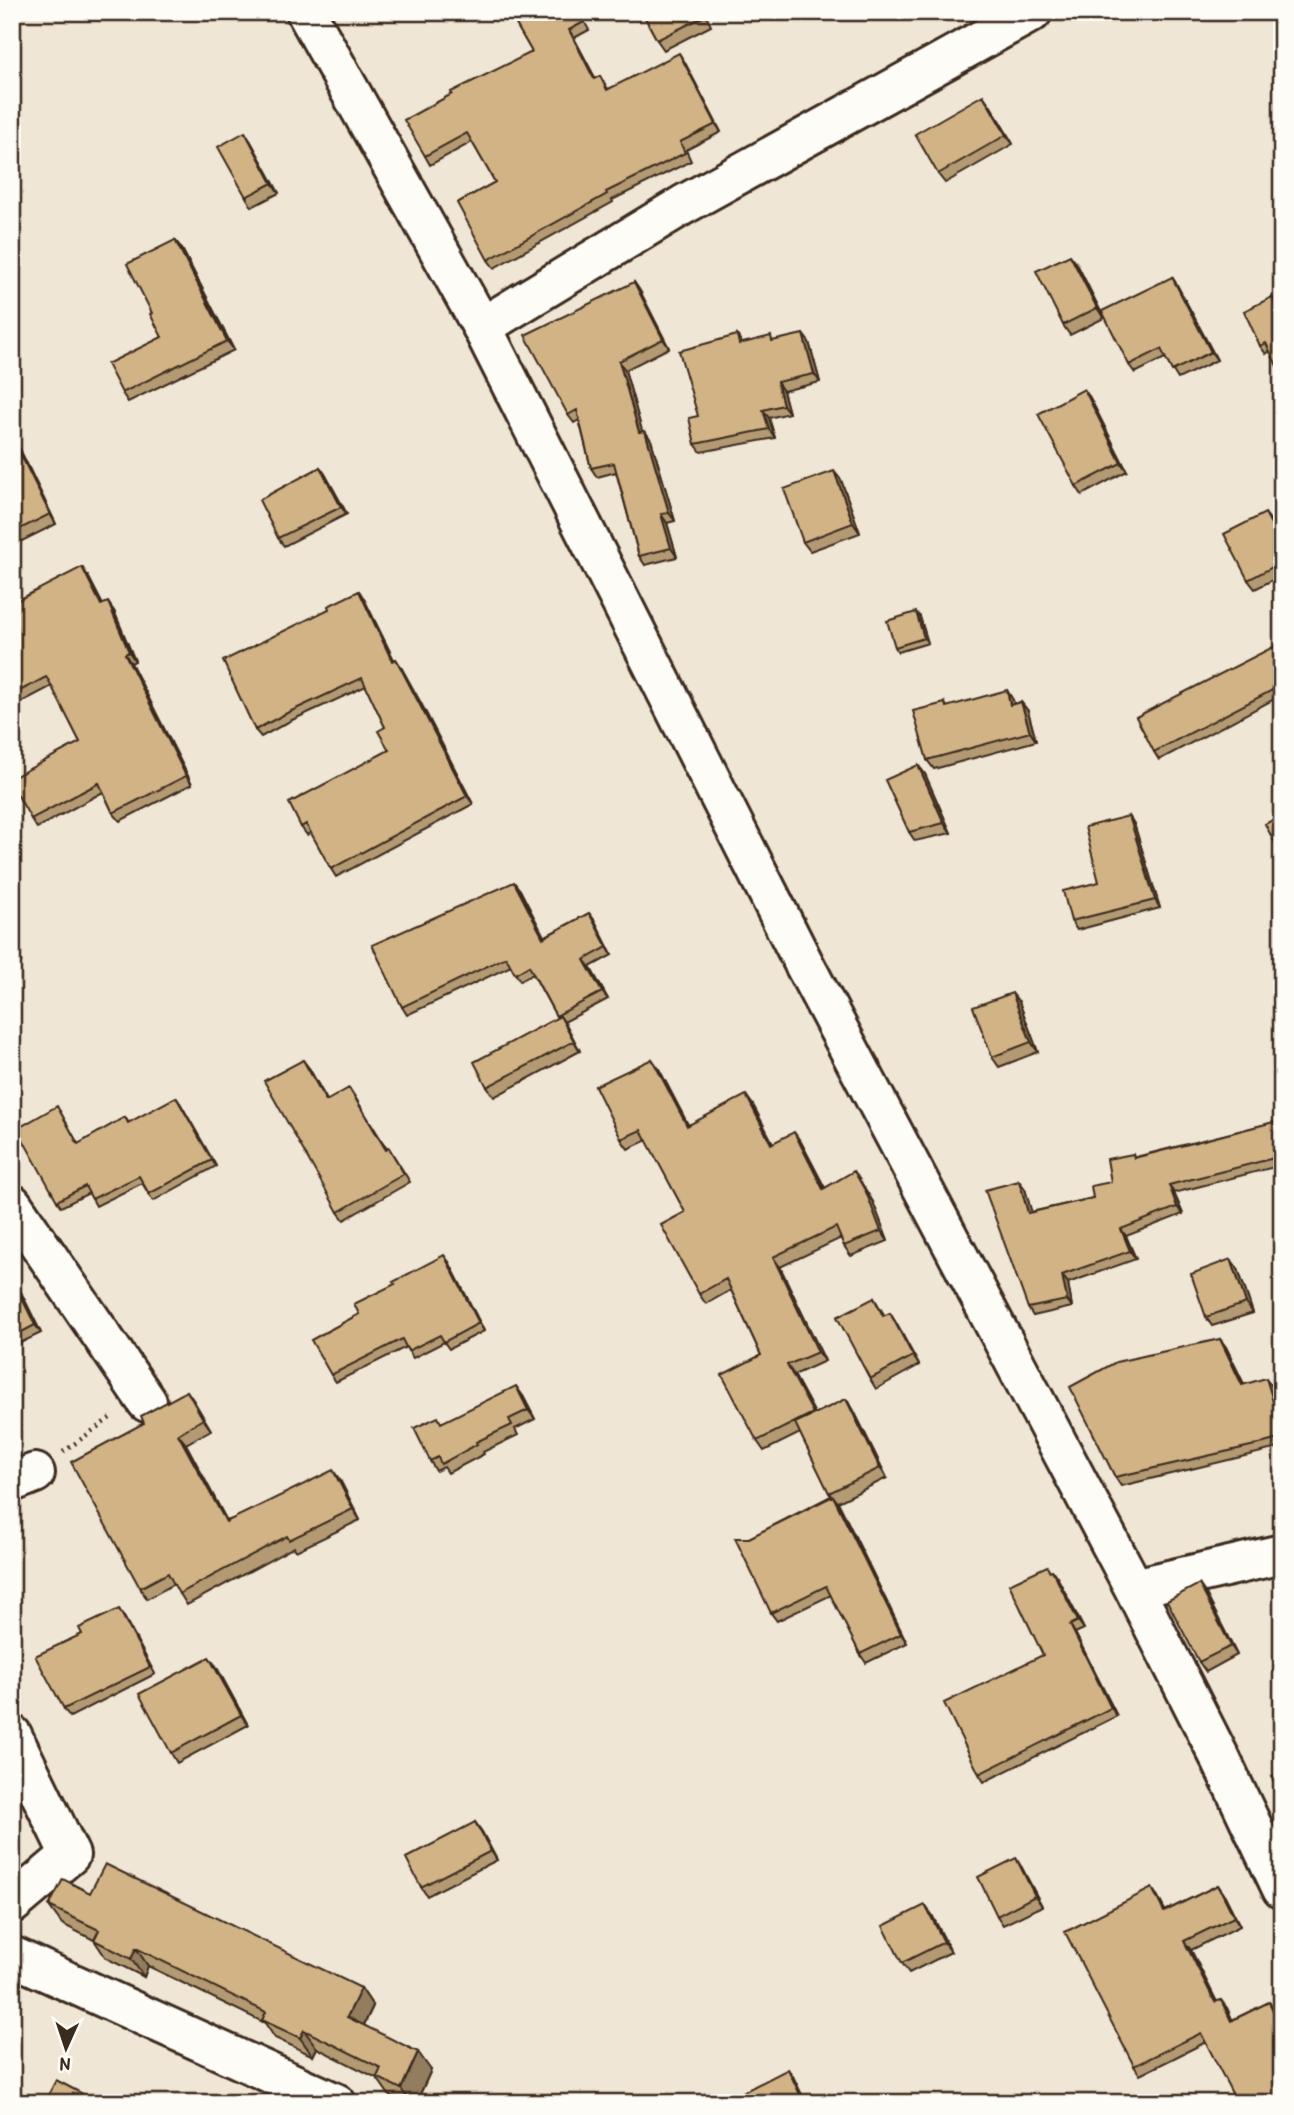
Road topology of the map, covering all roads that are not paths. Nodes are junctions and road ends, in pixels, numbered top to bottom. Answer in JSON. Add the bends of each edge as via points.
{"nodes":[{"id":1,"x":306,"y":12,"type":"edge"},
{"id":2,"x":1032,"y":12,"type":"edge"},
{"id":3,"x":482,"y":327,"type":"junction"},
{"id":4,"x":12,"y":1204,"type":"edge"},
{"id":5,"x":144,"y":1398,"type":"road end"},
{"id":6,"x":1282,"y":1554,"type":"edge"},
{"id":7,"x":1134,"y":1588,"type":"junction"},
{"id":8,"x":12,"y":1735,"type":"edge"},
{"id":9,"x":1282,"y":1889,"type":"edge"},
{"id":10,"x":12,"y":1904,"type":"edge"},
{"id":11,"x":12,"y":1956,"type":"edge"},
{"id":12,"x":336,"y":2103,"type":"edge"}],
"edges":[{"from":1,"to":3,"type":"street"},
{"from":2,"to":3,"type":"street","via":[[683,205]]},
{"from":3,"to":7,"type":"street","via":[[804,964]]},
{"from":4,"to":5,"type":"street"},
{"from":6,"to":7,"type":"street"},
{"from":7,"to":9,"type":"street"},
{"from":8,"to":10,"type":"street","via":[[71,1855]]},
{"from":11,"to":12,"type":"street"}]}
